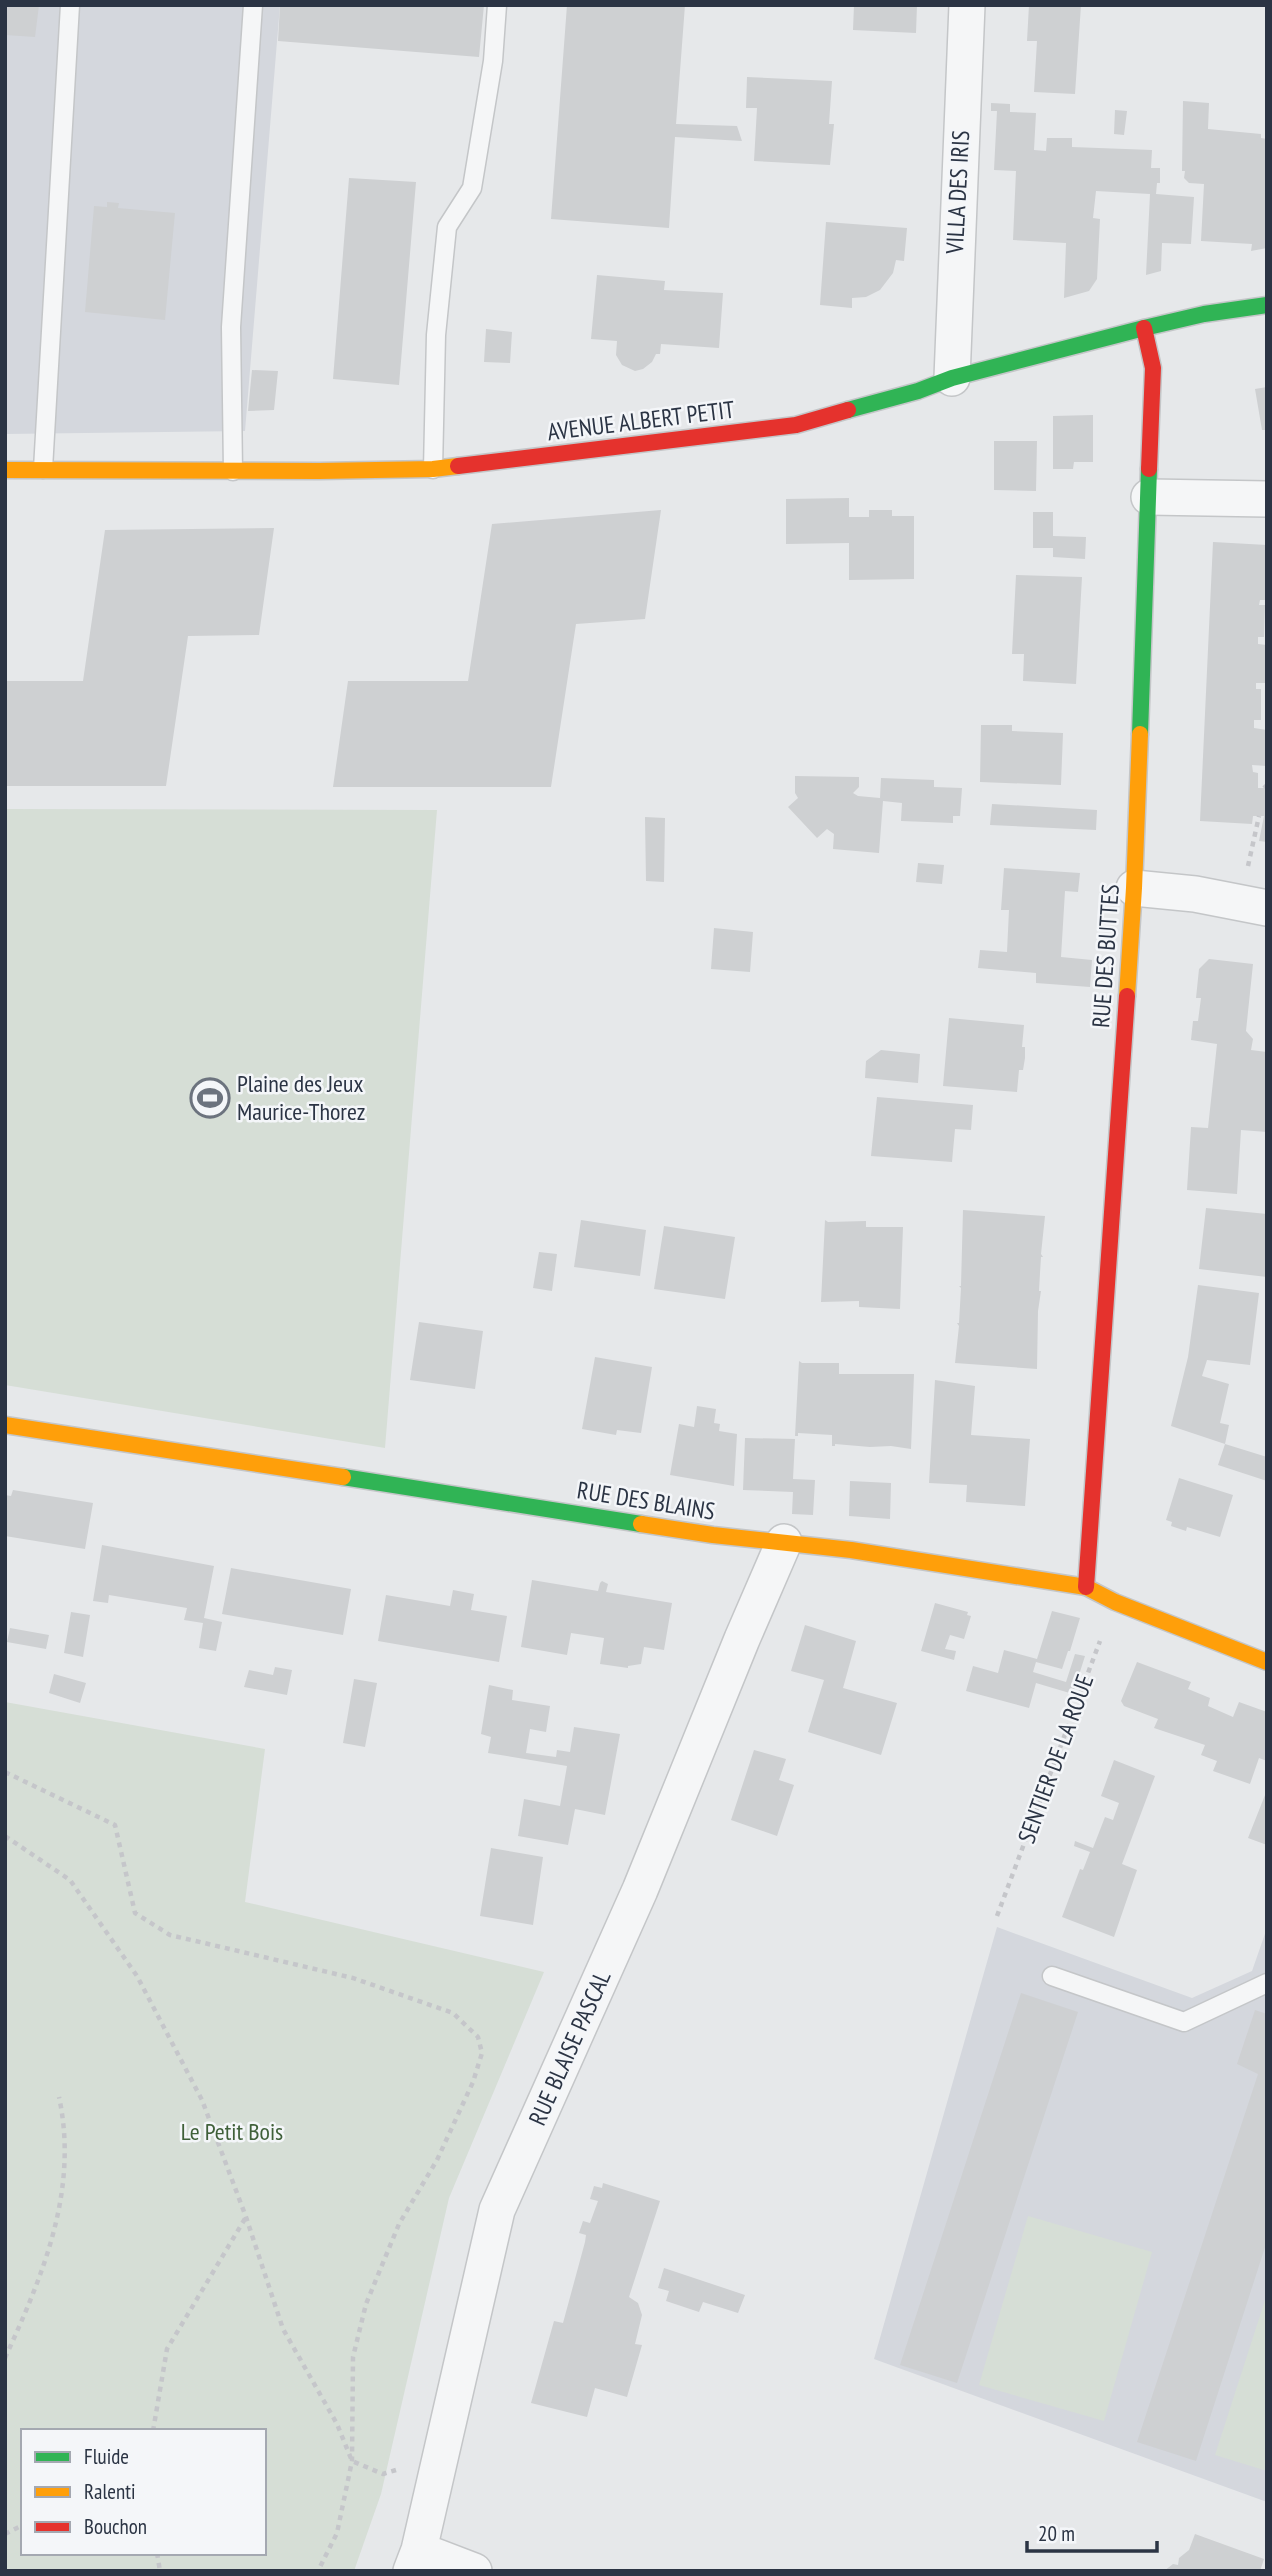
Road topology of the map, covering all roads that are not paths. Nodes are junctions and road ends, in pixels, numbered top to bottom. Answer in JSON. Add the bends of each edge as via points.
{"nodes":[{"id":1,"x":71,"y":5,"type":"edge"},
{"id":2,"x":253,"y":5,"type":"edge"},
{"id":3,"x":496,"y":5,"type":"edge"},
{"id":4,"x":967,"y":5,"type":"edge"},
{"id":5,"x":1267,"y":305,"type":"edge"},
{"id":6,"x":1144,"y":328,"type":"junction"},
{"id":7,"x":951,"y":378,"type":"junction"},
{"id":8,"x":433,"y":468,"type":"junction"},
{"id":9,"x":43,"y":469,"type":"junction"},
{"id":10,"x":5,"y":470,"type":"edge"},
{"id":11,"x":233,"y":471,"type":"junction"},
{"id":12,"x":1149,"y":497,"type":"junction"},
{"id":13,"x":1267,"y":499,"type":"edge"},
{"id":14,"x":1134,"y":888,"type":"junction"},
{"id":15,"x":1254,"y":905,"type":"edge"},
{"id":16,"x":5,"y":1425,"type":"edge"},
{"id":17,"x":784,"y":1542,"type":"junction"},
{"id":18,"x":1086,"y":1587,"type":"junction"},
{"id":19,"x":1267,"y":1662,"type":"edge"},
{"id":20,"x":1052,"y":1976,"type":"dead end"},
{"id":21,"x":1267,"y":1983,"type":"edge"},
{"id":22,"x":415,"y":2560,"type":"edge"},
{"id":23,"x":474,"y":2571,"type":"edge"}],
"edges":[{"from":1,"to":9,"type":"lane"},
{"from":2,"to":11,"type":"lane","via":[[231,327]]},
{"from":3,"to":8,"type":"lane","via":[[493,61],[472,188],[447,228],[436,335]]},
{"from":4,"to":7,"type":"street","name":"VILLA DES IRIS"},
{"from":5,"to":6,"type":"street","name":"AVENUE ALBERT PETIT"},
{"from":6,"to":7,"type":"street","name":"AVENUE ALBERT PETIT"},
{"from":6,"to":12,"type":"street","name":"RUE DES BUTTES","via":[[1153,368]]},
{"from":7,"to":8,"type":"street","name":"AVENUE ALBERT PETIT","via":[[796,425]]},
{"from":8,"to":11,"type":"street","name":"AVENUE ALBERT PETIT"},
{"from":9,"to":10,"type":"street","name":"AVENUE ALBERT PETIT"},
{"from":9,"to":11,"type":"street","name":"AVENUE ALBERT PETIT"},
{"from":12,"to":13,"type":"street"},
{"from":12,"to":14,"type":"street","name":"RUE DES BUTTES"},
{"from":14,"to":15,"type":"street"},
{"from":14,"to":18,"type":"street","name":"RUE DES BUTTES"},
{"from":16,"to":17,"type":"street","name":"RUE DES BLAINS","via":[[713,1535]]},
{"from":17,"to":18,"type":"street","name":"RUE DES BLAINS"},
{"from":17,"to":22,"type":"street","name":"RUE BLAISE PASCAL","via":[[640,1890],[497,2210]]},
{"from":18,"to":19,"type":"street","name":"RUE DES BLAINS"},
{"from":20,"to":21,"type":"lane","via":[[1184,2022]]},
{"from":22,"to":23,"type":"street"}]}
